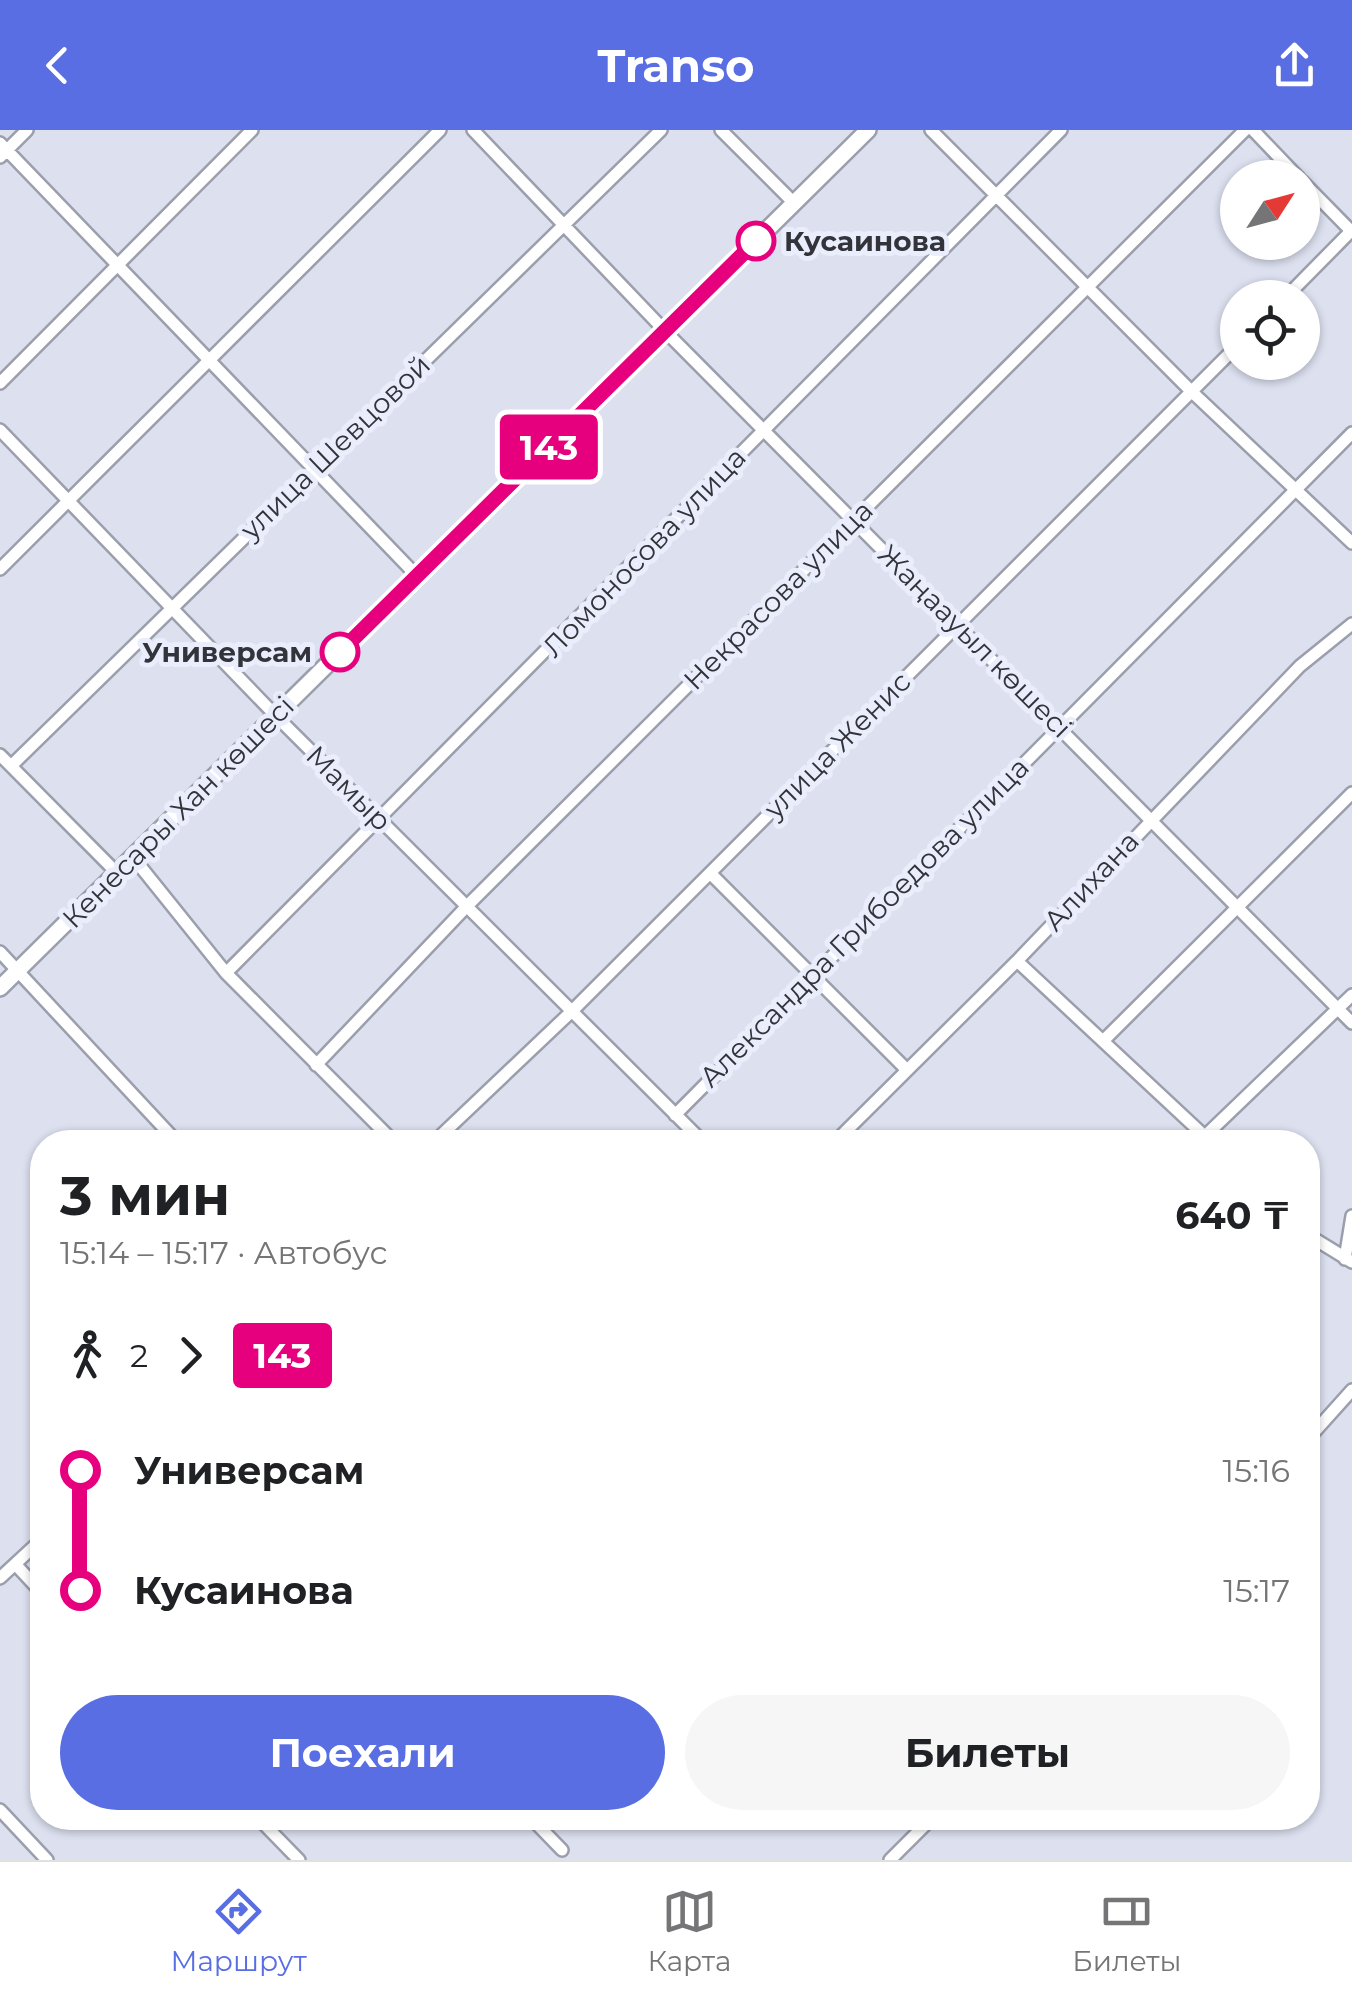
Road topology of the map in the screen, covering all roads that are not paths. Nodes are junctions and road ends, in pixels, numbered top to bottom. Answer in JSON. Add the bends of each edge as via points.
{"nodes":[{"id":1,"x":27,"y":130,"type":"edge"},
{"id":2,"x":252,"y":130,"type":"edge"},
{"id":3,"x":440,"y":130,"type":"edge"},
{"id":4,"x":473,"y":130,"type":"edge"},
{"id":5,"x":661,"y":130,"type":"edge"},
{"id":6,"x":721,"y":130,"type":"edge"},
{"id":7,"x":868,"y":130,"type":"edge"},
{"id":8,"x":931,"y":130,"type":"edge"},
{"id":9,"x":1061,"y":130,"type":"edge"},
{"id":10,"x":1245,"y":130,"type":"edge"},
{"id":11,"x":1253,"y":130,"type":"edge"},
{"id":12,"x":2,"y":150,"type":"edge"},
{"id":13,"x":1282,"y":160,"type":"edge"},
{"id":14,"x":996,"y":195,"type":"junction"},
{"id":15,"x":1320,"y":199,"type":"edge"},
{"id":16,"x":794,"y":203,"type":"junction"},
{"id":17,"x":563,"y":226,"type":"junction"},
{"id":18,"x":1352,"y":231,"type":"edge"},
{"id":19,"x":116,"y":267,"type":"junction"},
{"id":20,"x":1302,"y":280,"type":"edge"},
{"id":21,"x":1088,"y":288,"type":"junction"},
{"id":22,"x":666,"y":332,"type":"junction"},
{"id":23,"x":208,"y":363,"type":"junction"},
{"id":24,"x":1220,"y":363,"type":"edge"},
{"id":25,"x":0,"y":383,"type":"edge"},
{"id":26,"x":1191,"y":391,"type":"junction"},
{"id":27,"x":0,"y":430,"type":"edge"},
{"id":28,"x":764,"y":430,"type":"junction"},
{"id":29,"x":1352,"y":433,"type":"edge"},
{"id":30,"x":314,"y":468,"type":"junction"},
{"id":31,"x":1294,"y":492,"type":"junction"},
{"id":32,"x":68,"y":500,"type":"junction"},
{"id":33,"x":852,"y":519,"type":"junction"},
{"id":34,"x":1352,"y":543,"type":"edge"},
{"id":35,"x":0,"y":568,"type":"edge"},
{"id":36,"x":416,"y":575,"type":"junction"},
{"id":37,"x":170,"y":606,"type":"junction"},
{"id":38,"x":1352,"y":624,"type":"edge"},
{"id":39,"x":958,"y":625,"type":"junction"},
{"id":40,"x":276,"y":716,"type":"junction"},
{"id":41,"x":1060,"y":725,"type":"junction"},
{"id":42,"x":0,"y":755,"type":"edge"},
{"id":43,"x":11,"y":766,"type":"junction"},
{"id":44,"x":1352,"y":794,"type":"edge"},
{"id":45,"x":1150,"y":818,"type":"junction"},
{"id":46,"x":381,"y":821,"type":"junction"},
{"id":47,"x":132,"y":856,"type":"junction"},
{"id":48,"x":116,"y":872,"type":"junction"},
{"id":49,"x":710,"y":873,"type":"junction"},
{"id":50,"x":468,"y":906,"type":"junction"},
{"id":51,"x":1240,"y":909,"type":"junction"},
{"id":52,"x":0,"y":952,"type":"edge"},
{"id":53,"x":1017,"y":961,"type":"junction"},
{"id":54,"x":18,"y":970,"type":"junction"},
{"id":55,"x":226,"y":972,"type":"junction"},
{"id":56,"x":810,"y":974,"type":"junction"},
{"id":57,"x":0,"y":988,"type":"edge"},
{"id":58,"x":1352,"y":995,"type":"edge"},
{"id":59,"x":1338,"y":1009,"type":"junction"},
{"id":60,"x":572,"y":1012,"type":"junction"},
{"id":61,"x":1352,"y":1023,"type":"edge"},
{"id":62,"x":1103,"y":1041,"type":"junction"},
{"id":63,"x":316,"y":1065,"type":"junction"},
{"id":64,"x":907,"y":1070,"type":"junction"},
{"id":65,"x":674,"y":1115,"type":"junction"},
{"id":66,"x":166,"y":1130,"type":"edge"},
{"id":67,"x":382,"y":1130,"type":"edge"},
{"id":68,"x":447,"y":1130,"type":"edge"},
{"id":69,"x":690,"y":1130,"type":"edge"},
{"id":70,"x":847,"y":1130,"type":"edge"},
{"id":71,"x":1198,"y":1130,"type":"edge"},
{"id":72,"x":1217,"y":1130,"type":"edge"},
{"id":73,"x":1352,"y":1216,"type":"edge"},
{"id":74,"x":1320,"y":1242,"type":"edge"},
{"id":75,"x":1348,"y":1260,"type":"edge"},
{"id":76,"x":1352,"y":1390,"type":"edge"},
{"id":77,"x":1320,"y":1426,"type":"edge"},
{"id":78,"x":30,"y":1550,"type":"edge"},
{"id":79,"x":16,"y":1565,"type":"junction"},
{"id":80,"x":0,"y":1578,"type":"edge"},
{"id":81,"x":30,"y":1580,"type":"edge"},
{"id":82,"x":0,"y":1810,"type":"edge"},
{"id":83,"x":270,"y":1830,"type":"edge"},
{"id":84,"x":543,"y":1830,"type":"edge"},
{"id":85,"x":920,"y":1830,"type":"edge"},
{"id":86,"x":562,"y":1850,"type":"dead end"},
{"id":87,"x":47,"y":1860,"type":"edge"},
{"id":88,"x":299,"y":1860,"type":"edge"},
{"id":89,"x":890,"y":1860,"type":"edge"}],
"edges":[{"from":1,"to":12,"type":"street"},
{"from":2,"to":19,"type":"street"},
{"from":3,"to":23,"type":"street"},
{"from":4,"to":17,"type":"street","name":"Жаңаауыл көшесі"},
{"from":5,"to":17,"type":"street","name":"улица Шевцовой"},
{"from":6,"to":16,"type":"street"},
{"from":7,"to":16,"type":"main road","name":"Кенесары Хан көшесі"},
{"from":8,"to":14,"type":"street"},
{"from":9,"to":14,"type":"street","name":"Ломоносова улица"},
{"from":10,"to":21,"type":"street","name":"Некрасова улица"},
{"from":11,"to":13,"type":"street"},
{"from":12,"to":19,"type":"street"},
{"from":14,"to":21,"type":"street"},
{"from":14,"to":28,"type":"street","name":"Ломоносова улица"},
{"from":15,"to":18,"type":"street"},
{"from":16,"to":22,"type":"main road","name":"Кенесары Хан көшесі"},
{"from":17,"to":22,"type":"street","name":"Жаңаауыл көшесі"},
{"from":17,"to":30,"type":"street","name":"улица Шевцовой"},
{"from":18,"to":20,"type":"street"},
{"from":19,"to":23,"type":"street"},
{"from":19,"to":25,"type":"street"},
{"from":21,"to":26,"type":"street"},
{"from":21,"to":33,"type":"street","name":"Некрасова улица"},
{"from":22,"to":28,"type":"street","name":"Жаңаауыл көшесі"},
{"from":22,"to":36,"type":"main road","name":"Кенесары Хан көшесі"},
{"from":23,"to":30,"type":"street"},
{"from":23,"to":32,"type":"street"},
{"from":24,"to":26,"type":"street","name":"улица Женис"},
{"from":26,"to":31,"type":"street"},
{"from":26,"to":39,"type":"street","name":"улица Женис"},
{"from":27,"to":32,"type":"street","name":"Мамыр"},
{"from":28,"to":33,"type":"street","name":"Жаңаауыл көшесі"},
{"from":28,"to":46,"type":"street","name":"Ломоносова улица"},
{"from":29,"to":31,"type":"street","name":"Александра Грибоедова улица"},
{"from":30,"to":36,"type":"street"},
{"from":30,"to":37,"type":"street","name":"улица Шевцовой"},
{"from":31,"to":34,"type":"street"},
{"from":31,"to":41,"type":"street","name":"Александра Грибоедова улица"},
{"from":32,"to":35,"type":"street"},
{"from":32,"to":37,"type":"street","name":"Мамыр"},
{"from":33,"to":39,"type":"street","name":"Жаңаауыл көшесі"},
{"from":33,"to":50,"type":"street","name":"Некрасова улица"},
{"from":36,"to":40,"type":"main road","name":"Кенесары Хан көшесі"},
{"from":37,"to":40,"type":"street","name":"Мамыр"},
{"from":37,"to":43,"type":"street","name":"улица Шевцовой"},
{"from":38,"to":45,"type":"street","name":"Алихана","via":[[1300,666]]},
{"from":39,"to":41,"type":"street","name":"Жаңаауыл көшесі"},
{"from":39,"to":49,"type":"street","name":"улица Женис"},
{"from":40,"to":46,"type":"street","name":"Мамыр"},
{"from":40,"to":47,"type":"main road","name":"Кенесары Хан көшесі"},
{"from":41,"to":45,"type":"street","name":"Жаңаауыл көшесі"},
{"from":41,"to":56,"type":"street","name":"Александра Грибоедова улица"},
{"from":42,"to":43,"type":"street"},
{"from":43,"to":48,"type":"street"},
{"from":44,"to":51,"type":"street"},
{"from":45,"to":51,"type":"street","name":"Жаңаауыл көшесі"},
{"from":45,"to":53,"type":"street","name":"Алихана"},
{"from":46,"to":50,"type":"street","name":"Мамыр"},
{"from":46,"to":55,"type":"street","name":"Ломоносова улица"},
{"from":47,"to":48,"type":"main road","name":"Кенесары Хан көшесі"},
{"from":47,"to":55,"type":"street"},
{"from":48,"to":54,"type":"main road","name":"Кенесары Хан көшесі"},
{"from":49,"to":56,"type":"street"},
{"from":49,"to":60,"type":"street","name":"улица Женис"},
{"from":50,"to":60,"type":"street","name":"Мамыр"},
{"from":50,"to":63,"type":"street","name":"Некрасова улица"},
{"from":51,"to":59,"type":"street","name":"Жаңаауыл көшесі"},
{"from":51,"to":62,"type":"street"},
{"from":52,"to":54,"type":"street"},
{"from":53,"to":62,"type":"street"},
{"from":53,"to":64,"type":"street","name":"Алихана"},
{"from":54,"to":57,"type":"main road","name":"Кенесары Хан көшесі"},
{"from":54,"to":66,"type":"street"},
{"from":55,"to":63,"type":"street"},
{"from":56,"to":64,"type":"street"},
{"from":56,"to":65,"type":"street","name":"Александра Грибоедова улица"},
{"from":58,"to":59,"type":"street"},
{"from":59,"to":61,"type":"street","name":"Жаңаауыл көшесі"},
{"from":59,"to":72,"type":"street"},
{"from":60,"to":65,"type":"street","name":"Мамыр"},
{"from":60,"to":68,"type":"street","name":"улица Женис"},
{"from":62,"to":71,"type":"street"},
{"from":63,"to":67,"type":"street"},
{"from":64,"to":70,"type":"street","name":"Алихана"},
{"from":65,"to":69,"type":"street","name":"Мамыр"},
{"from":73,"to":75,"type":"street"},
{"from":74,"to":75,"type":"street"},
{"from":76,"to":77,"type":"street"},
{"from":78,"to":79,"type":"street"},
{"from":79,"to":80,"type":"street"},
{"from":79,"to":81,"type":"street"},
{"from":82,"to":87,"type":"street"},
{"from":83,"to":88,"type":"street"},
{"from":84,"to":86,"type":"street"},
{"from":85,"to":89,"type":"street"}]}
